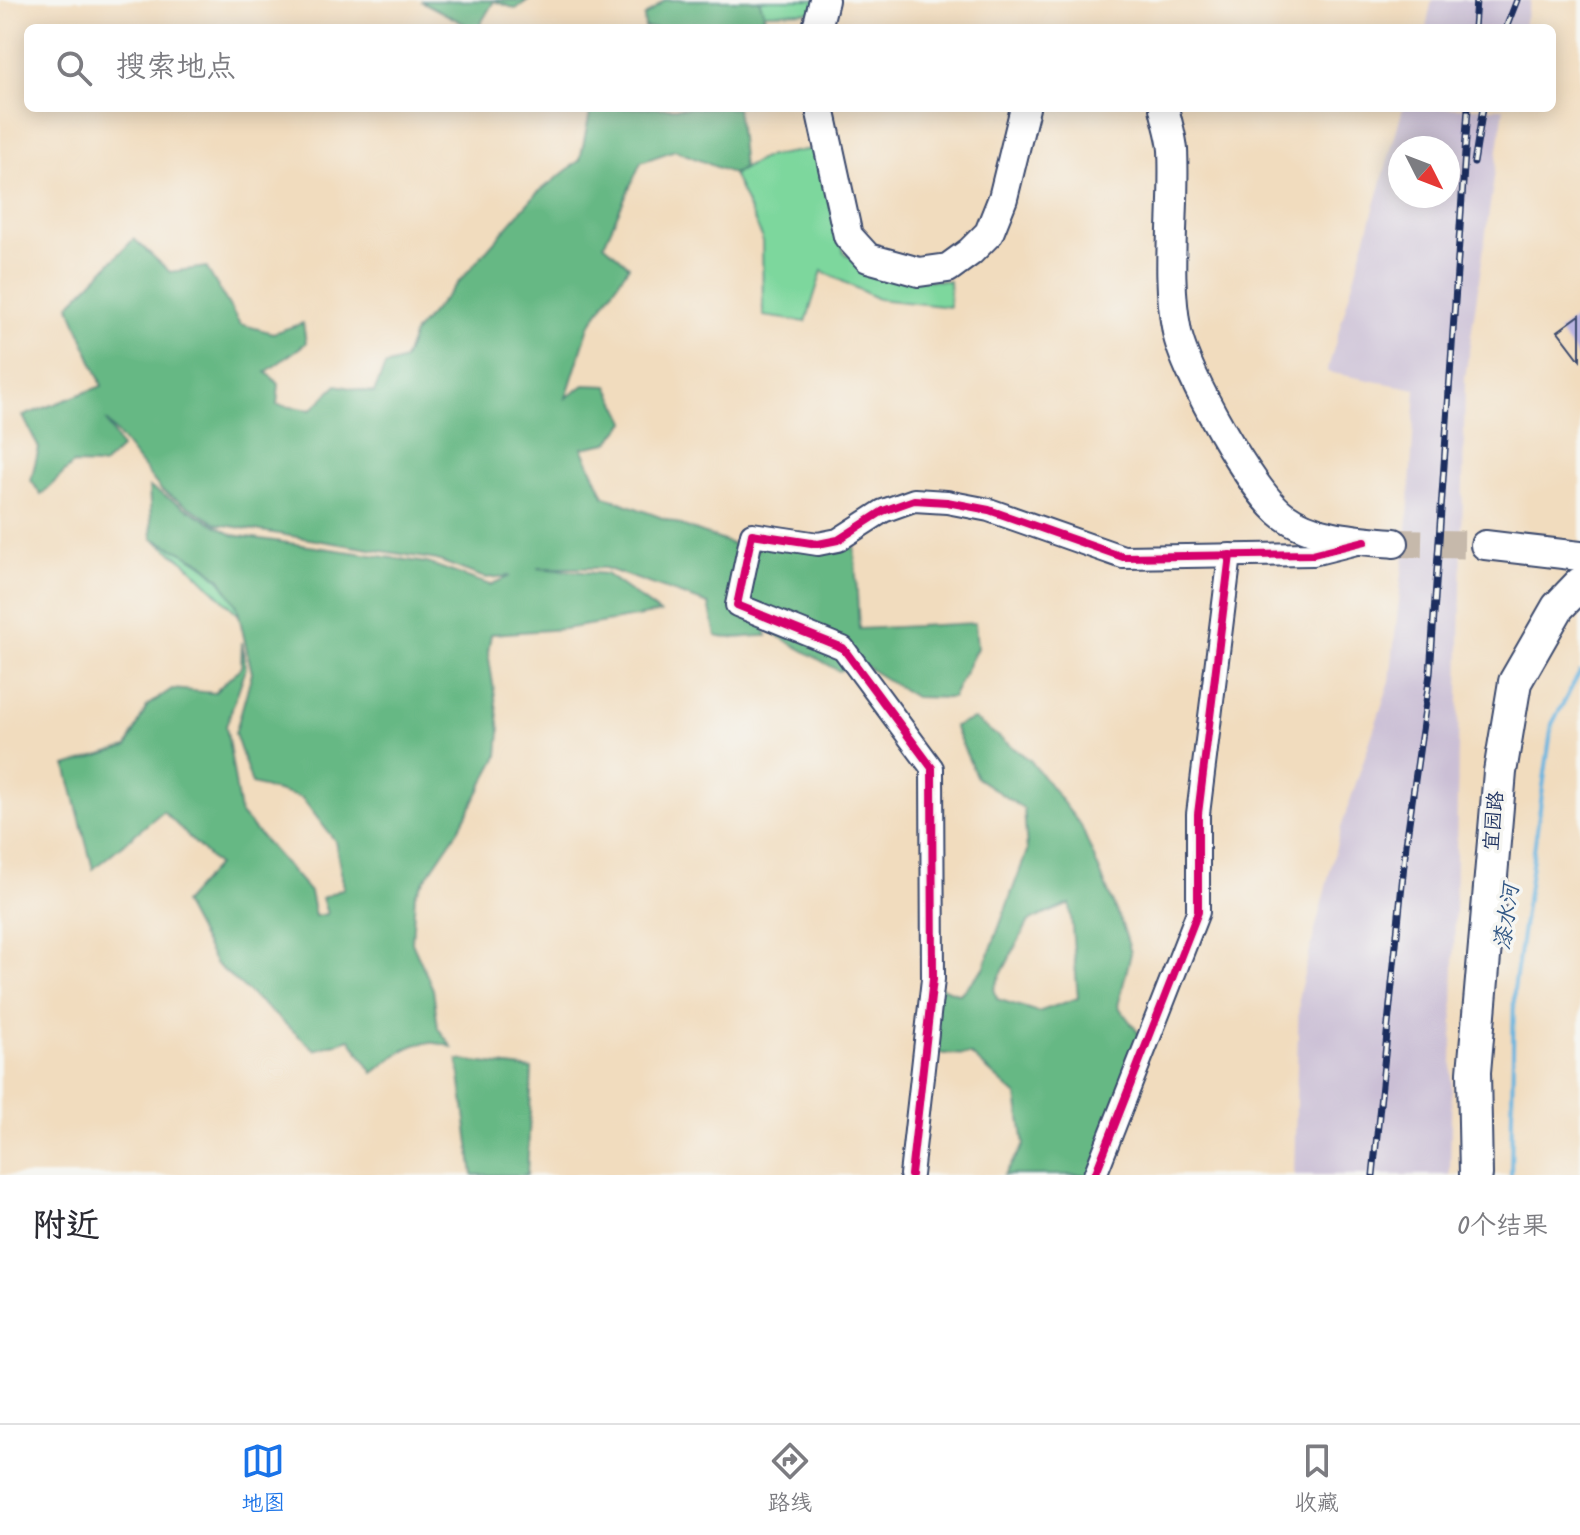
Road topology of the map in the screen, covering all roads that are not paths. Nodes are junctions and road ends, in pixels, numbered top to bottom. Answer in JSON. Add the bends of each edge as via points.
{"nodes":[{"id":1,"x":824,"y":0,"type":"edge"},
{"id":2,"x":818,"y":24,"type":"edge"},
{"id":3,"x":821,"y":112,"type":"edge"},
{"id":4,"x":1024,"y":112,"type":"edge"},
{"id":5,"x":1165,"y":112,"type":"edge"},
{"id":6,"x":1365,"y":541,"type":"junction"},
{"id":7,"x":1394,"y":543,"type":"tunnel mouth"},
{"id":8,"x":1485,"y":545,"type":"tunnel mouth"},
{"id":9,"x":1230,"y":555,"type":"junction"},
{"id":10,"x":1580,"y":556,"type":"edge"},
{"id":11,"x":1580,"y":584,"type":"edge"},
{"id":12,"x":911,"y":1175,"type":"edge"},
{"id":13,"x":1095,"y":1175,"type":"edge"},
{"id":14,"x":1476,"y":1175,"type":"edge"}],
"edges":[{"from":1,"to":2,"type":"main road"},
{"from":3,"to":4,"type":"main road","via":[[848,236],[868,258],[919,272],[948,268],[989,233]]},
{"from":5,"to":6,"type":"main road","via":[[1173,146],[1177,334],[1193,378],[1258,489],[1284,515],[1317,532]]},
{"from":6,"to":7,"type":"main road"},
{"from":6,"to":9,"type":"street","via":[[1313,554]]},
{"from":8,"to":10,"type":"main road"},
{"from":9,"to":12,"type":"street","via":[[1123,557],[989,510],[914,500],[883,511],[838,540],[818,544],[752,534],[737,605],[843,648],[932,768],[933,979]]},
{"from":9,"to":13,"type":"street","via":[[1198,814],[1198,912]]},
{"from":11,"to":14,"type":"highway","name":"宜园路","via":[[1558,607],[1515,682],[1500,772],[1474,1072]]}]}
